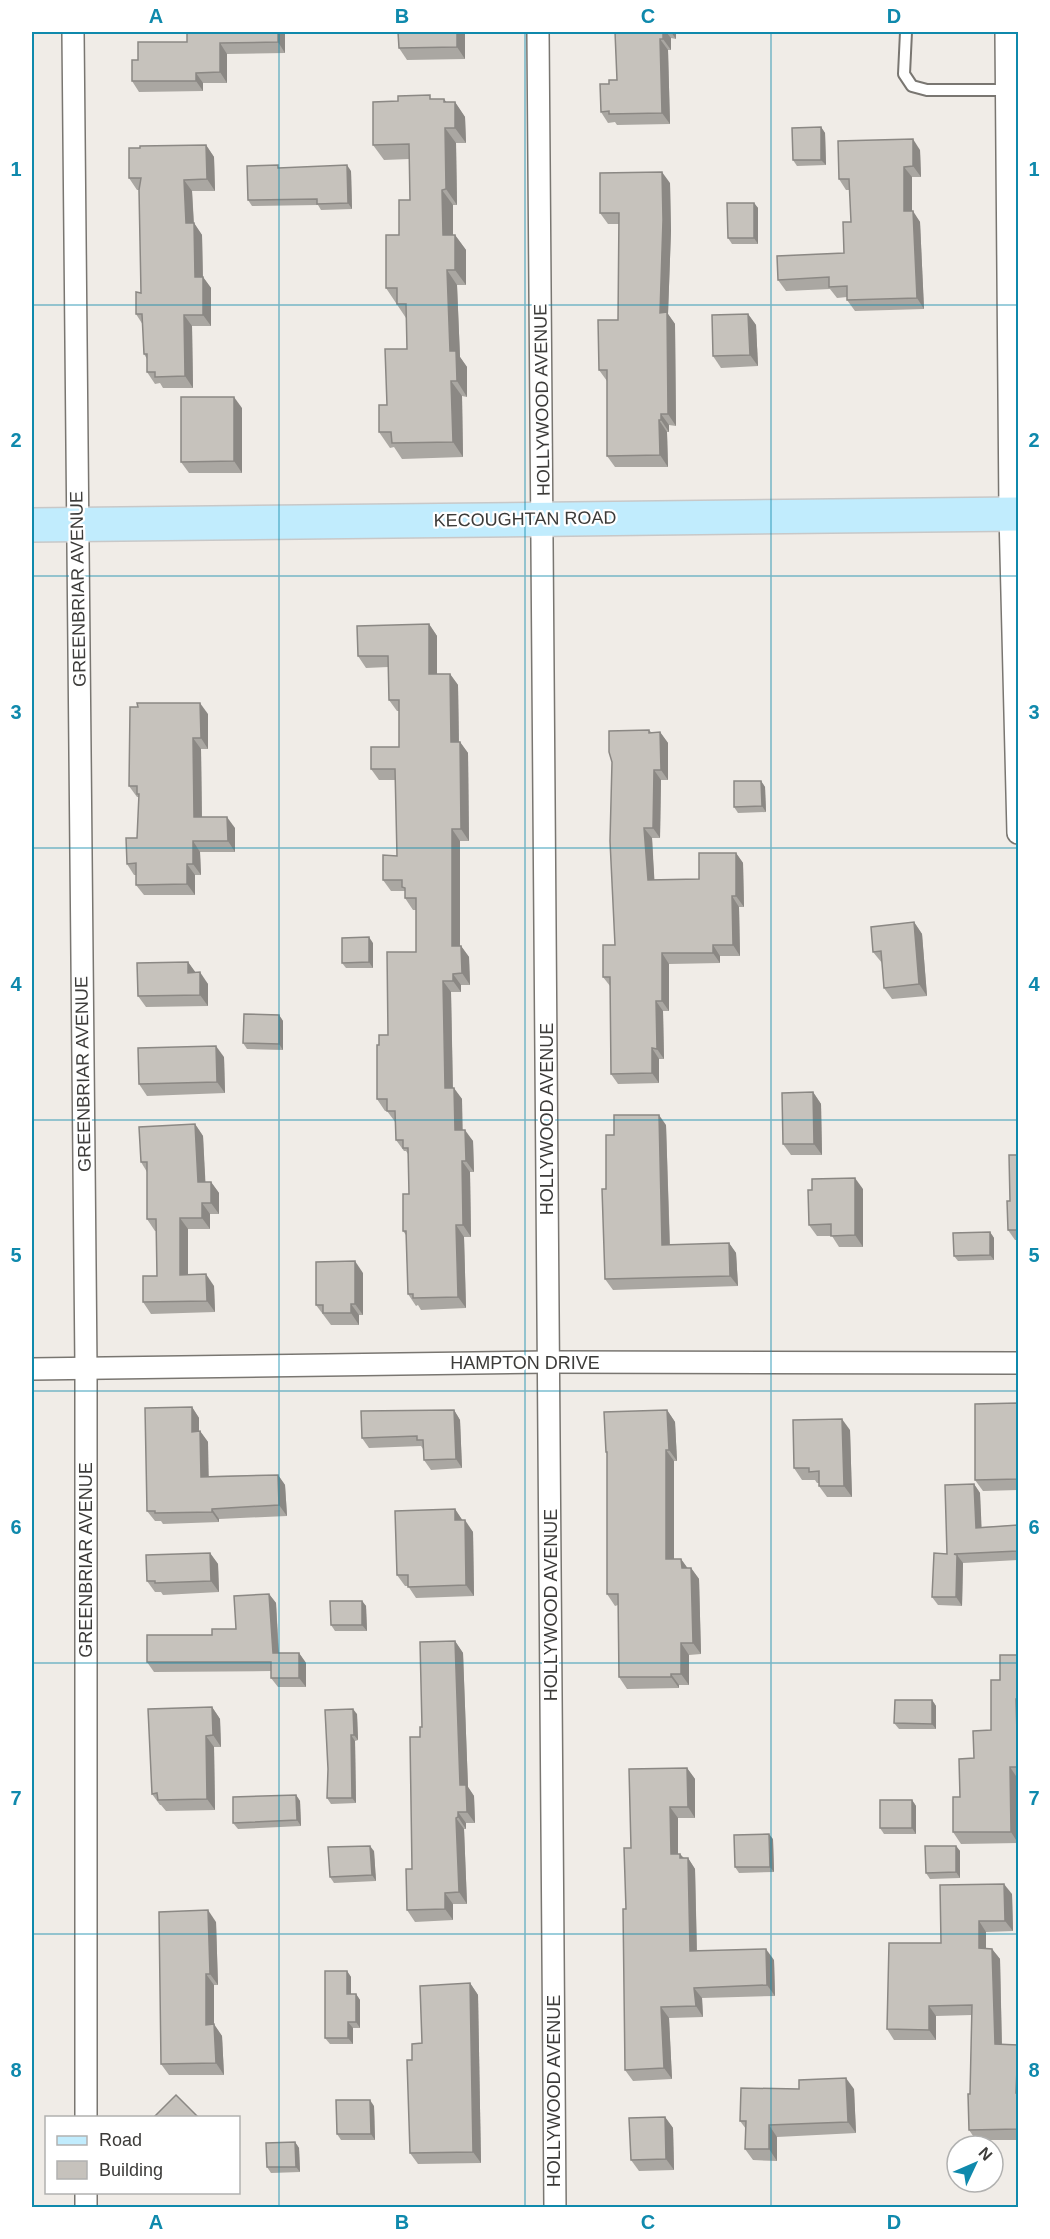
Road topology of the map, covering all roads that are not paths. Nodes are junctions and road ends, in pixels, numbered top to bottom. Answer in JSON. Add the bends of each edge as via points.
{"nodes":[{"id":1,"x":73,"y":32,"type":"edge"},
{"id":2,"x":538,"y":32,"type":"edge"},
{"id":3,"x":906,"y":32,"type":"edge"},
{"id":4,"x":1006,"y":32,"type":"edge"},
{"id":5,"x":1006,"y":90,"type":"junction"},
{"id":6,"x":1014,"y":514,"type":"edge"},
{"id":7,"x":543,"y":519,"type":"junction"},
{"id":8,"x":32,"y":525,"type":"edge"},
{"id":9,"x":77,"y":525,"type":"junction"},
{"id":10,"x":1018,"y":833,"type":"edge"},
{"id":11,"x":549,"y":1362,"type":"junction"},
{"id":12,"x":1018,"y":1363,"type":"edge"},
{"id":13,"x":86,"y":1368,"type":"junction"},
{"id":14,"x":32,"y":1369,"type":"edge"},
{"id":15,"x":86,"y":2116,"type":"edge"},
{"id":16,"x":555,"y":2208,"type":"edge"}],
"edges":[{"from":1,"to":9,"type":"street","name":"GREENBRIAR AVENUE"},
{"from":2,"to":7,"type":"street","name":"HOLLYWOOD AVENUE"},
{"from":3,"to":5,"type":"lane","via":[[904,74],[912,86],[927,90]]},
{"from":4,"to":5,"type":"street"},
{"from":5,"to":6,"type":"street"},
{"from":6,"to":7,"type":"main road","name":"KECOUGHTAN ROAD"},
{"from":6,"to":10,"type":"street"},
{"from":7,"to":9,"type":"main road","name":"KECOUGHTAN ROAD"},
{"from":7,"to":11,"type":"street","name":"HOLLYWOOD AVENUE"},
{"from":8,"to":9,"type":"main road","name":"KECOUGHTAN ROAD"},
{"from":9,"to":13,"type":"street","name":"GREENBRIAR AVENUE"},
{"from":11,"to":12,"type":"street","name":"HAMPTON DRIVE"},
{"from":11,"to":13,"type":"street","name":"HAMPTON DRIVE"},
{"from":11,"to":16,"type":"street","name":"HOLLYWOOD AVENUE"},
{"from":13,"to":14,"type":"street","name":"HAMPTON DRIVE"},
{"from":13,"to":15,"type":"street","name":"GREENBRIAR AVENUE"}]}
